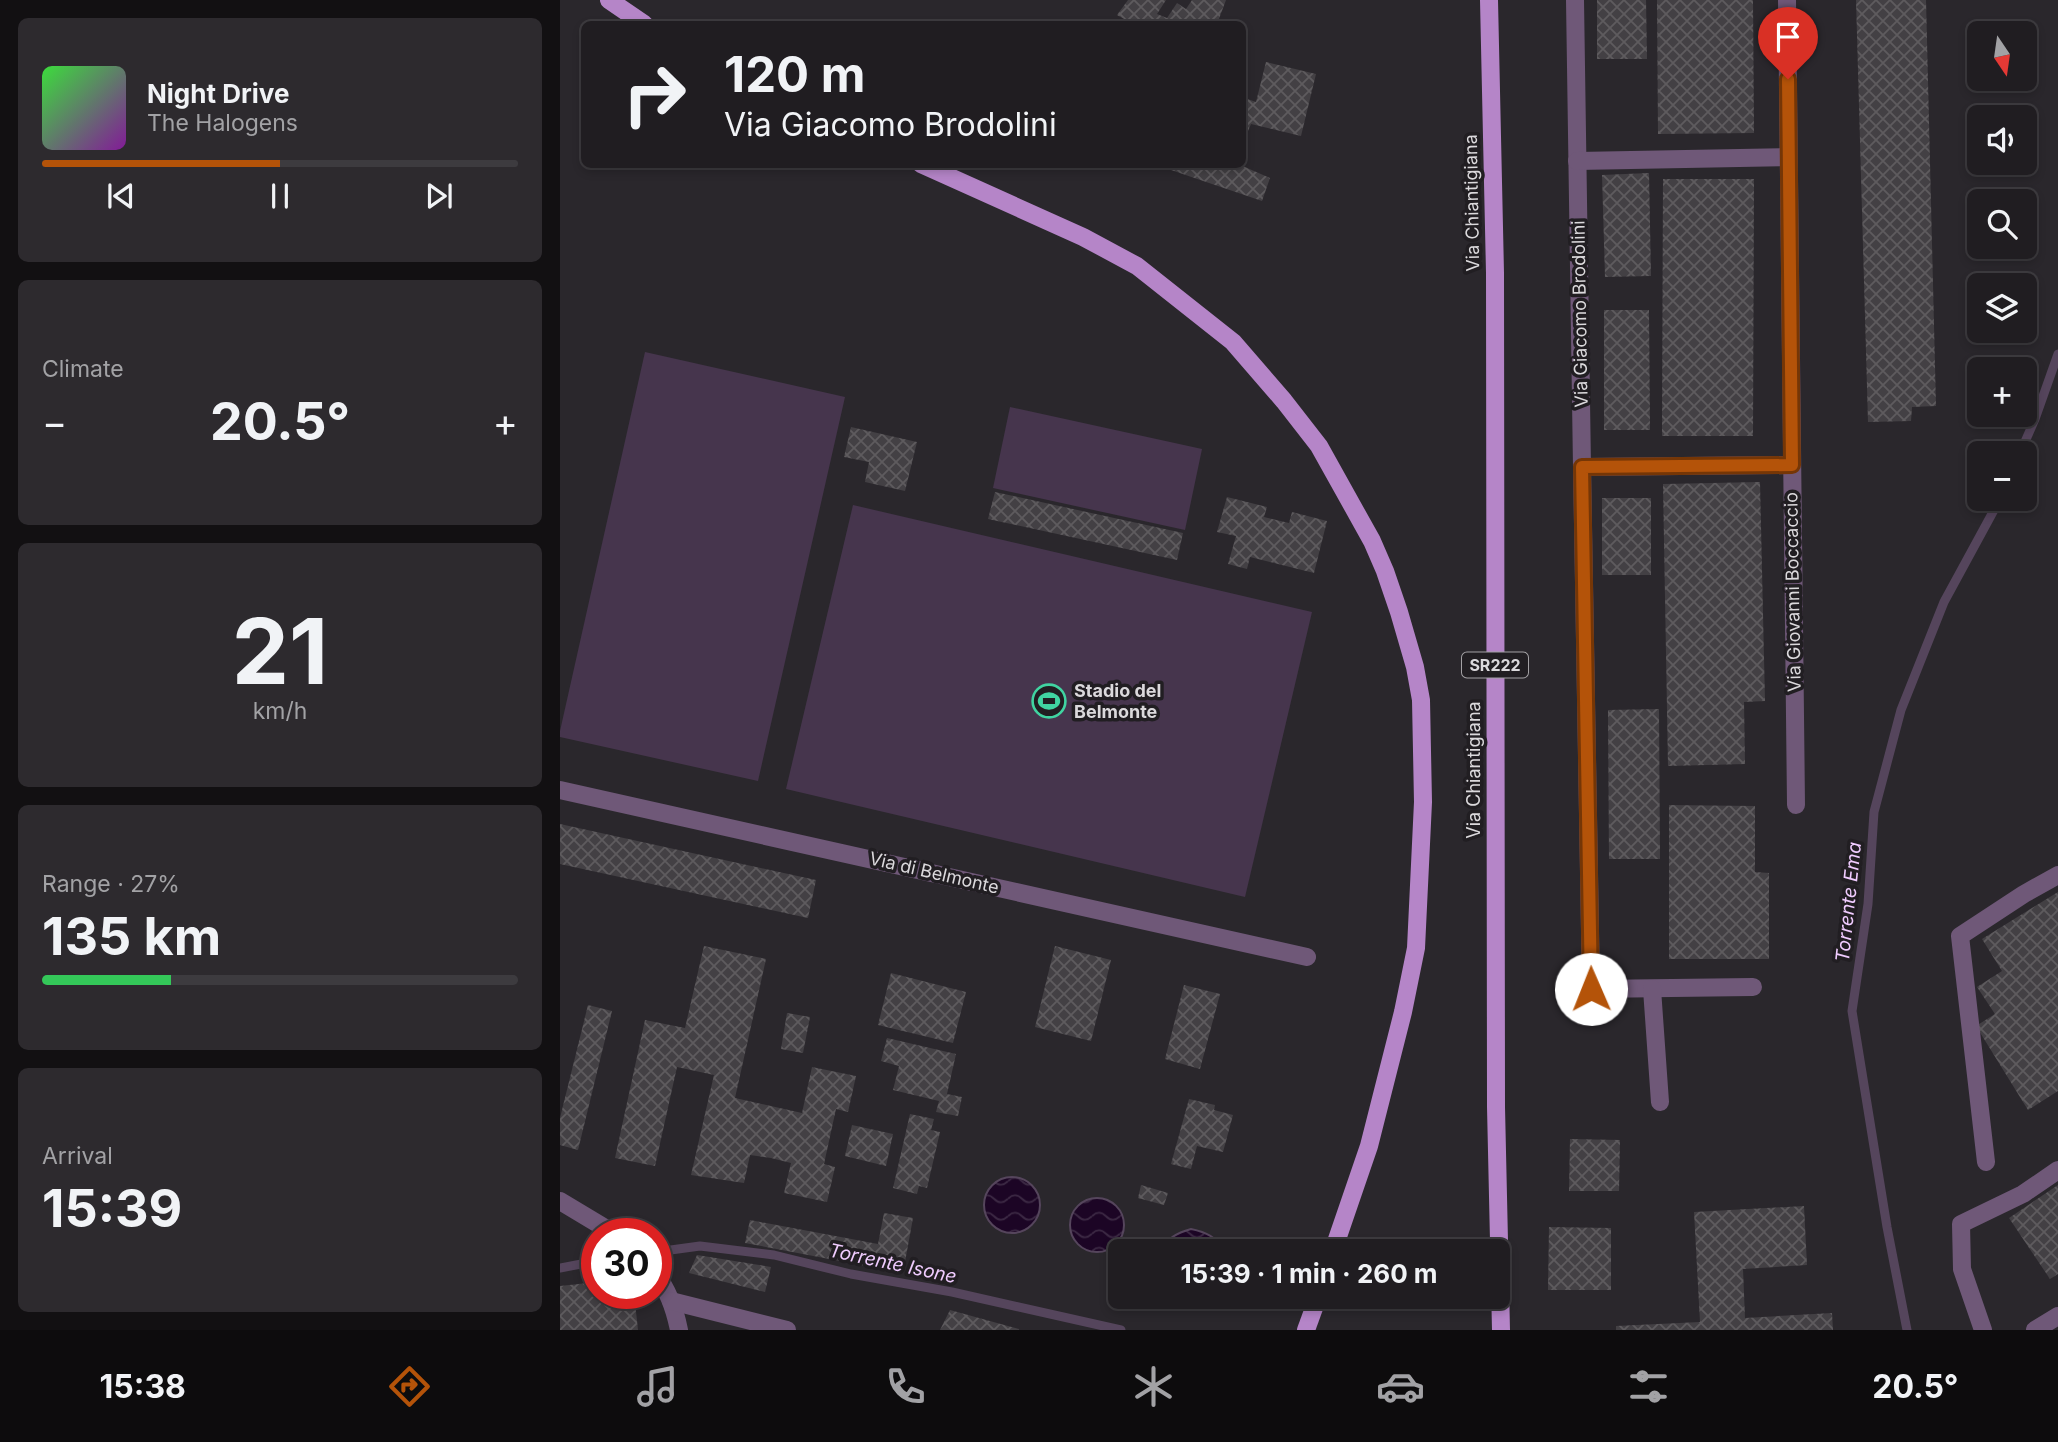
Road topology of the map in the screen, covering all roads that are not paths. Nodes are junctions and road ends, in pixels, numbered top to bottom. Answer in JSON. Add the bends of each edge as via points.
{"nodes":[{"id":1,"x":609,"y":0,"type":"edge"},
{"id":2,"x":1489,"y":0,"type":"edge"},
{"id":3,"x":1575,"y":0,"type":"edge"},
{"id":4,"x":1787,"y":0,"type":"edge"},
{"id":5,"x":640,"y":21,"type":"edge"},
{"id":6,"x":1788,"y":157,"type":"junction"},
{"id":7,"x":1577,"y":160,"type":"junction"},
{"id":8,"x":930,"y":168,"type":"edge"},
{"id":9,"x":1792,"y":465,"type":"junction"},
{"id":10,"x":1582,"y":467,"type":"junction"},
{"id":11,"x":560,"y":790,"type":"edge"},
{"id":12,"x":1796,"y":805,"type":"dead end"},
{"id":13,"x":2058,"y":875,"type":"edge"},
{"id":14,"x":1307,"y":957,"type":"dead end"},
{"id":15,"x":1753,"y":988,"type":"dead end"},
{"id":16,"x":1652,"y":989,"type":"junction"},
{"id":17,"x":1660,"y":1102,"type":"dead end"},
{"id":18,"x":1986,"y":1162,"type":"dead end"},
{"id":19,"x":2058,"y":1170,"type":"edge"},
{"id":20,"x":560,"y":1201,"type":"edge"},
{"id":21,"x":588,"y":1218,"type":"edge"},
{"id":22,"x":1338,"y":1239,"type":"edge"},
{"id":23,"x":672,"y":1301,"type":"edge"},
{"id":24,"x":672,"y":1305,"type":"edge"},
{"id":25,"x":1314,"y":1309,"type":"edge"},
{"id":26,"x":2058,"y":1316,"type":"edge"},
{"id":27,"x":679,"y":1330,"type":"edge"},
{"id":28,"x":787,"y":1330,"type":"edge"},
{"id":29,"x":1306,"y":1330,"type":"edge"},
{"id":30,"x":1501,"y":1330,"type":"edge"},
{"id":31,"x":1983,"y":1330,"type":"edge"},
{"id":32,"x":2035,"y":1330,"type":"edge"}],
"edges":[{"from":1,"to":5,"type":"main road"},
{"from":2,"to":30,"type":"main road","name":"Via Chiantigiana","number":"SR222"},
{"from":3,"to":7,"type":"street","name":"Via Giacomo Brodolini"},
{"from":4,"to":6,"type":"street","name":"Via Giovanni Boccaccio"},
{"from":6,"to":7,"type":"street"},
{"from":6,"to":9,"type":"street","name":"Via Giovanni Boccaccio"},
{"from":7,"to":10,"type":"street","name":"Via Giacomo Brodolini"},
{"from":8,"to":22,"type":"main road","via":[[1137,266],[1233,342],[1319,446],[1385,571],[1415,667],[1420,700],[1423,802],[1416,948],[1369,1146]]},
{"from":9,"to":10,"type":"street"},
{"from":9,"to":12,"type":"street","name":"Via Giovanni Boccaccio"},
{"from":10,"to":16,"type":"street","name":"Via Giacomo Brodolini","via":[[1591,989]]},
{"from":11,"to":14,"type":"street","name":"Via di Belmonte"},
{"from":13,"to":18,"type":"street","via":[[1960,936]]},
{"from":15,"to":16,"type":"street","name":"Via Giacomo Brodolini"},
{"from":16,"to":17,"type":"street"},
{"from":19,"to":31,"type":"street","via":[[2023,1194],[1961,1224],[1962,1269]]},
{"from":20,"to":21,"type":"street"},
{"from":23,"to":28,"type":"street"},
{"from":24,"to":27,"type":"street"},
{"from":25,"to":29,"type":"main road"},
{"from":26,"to":32,"type":"street"}]}
